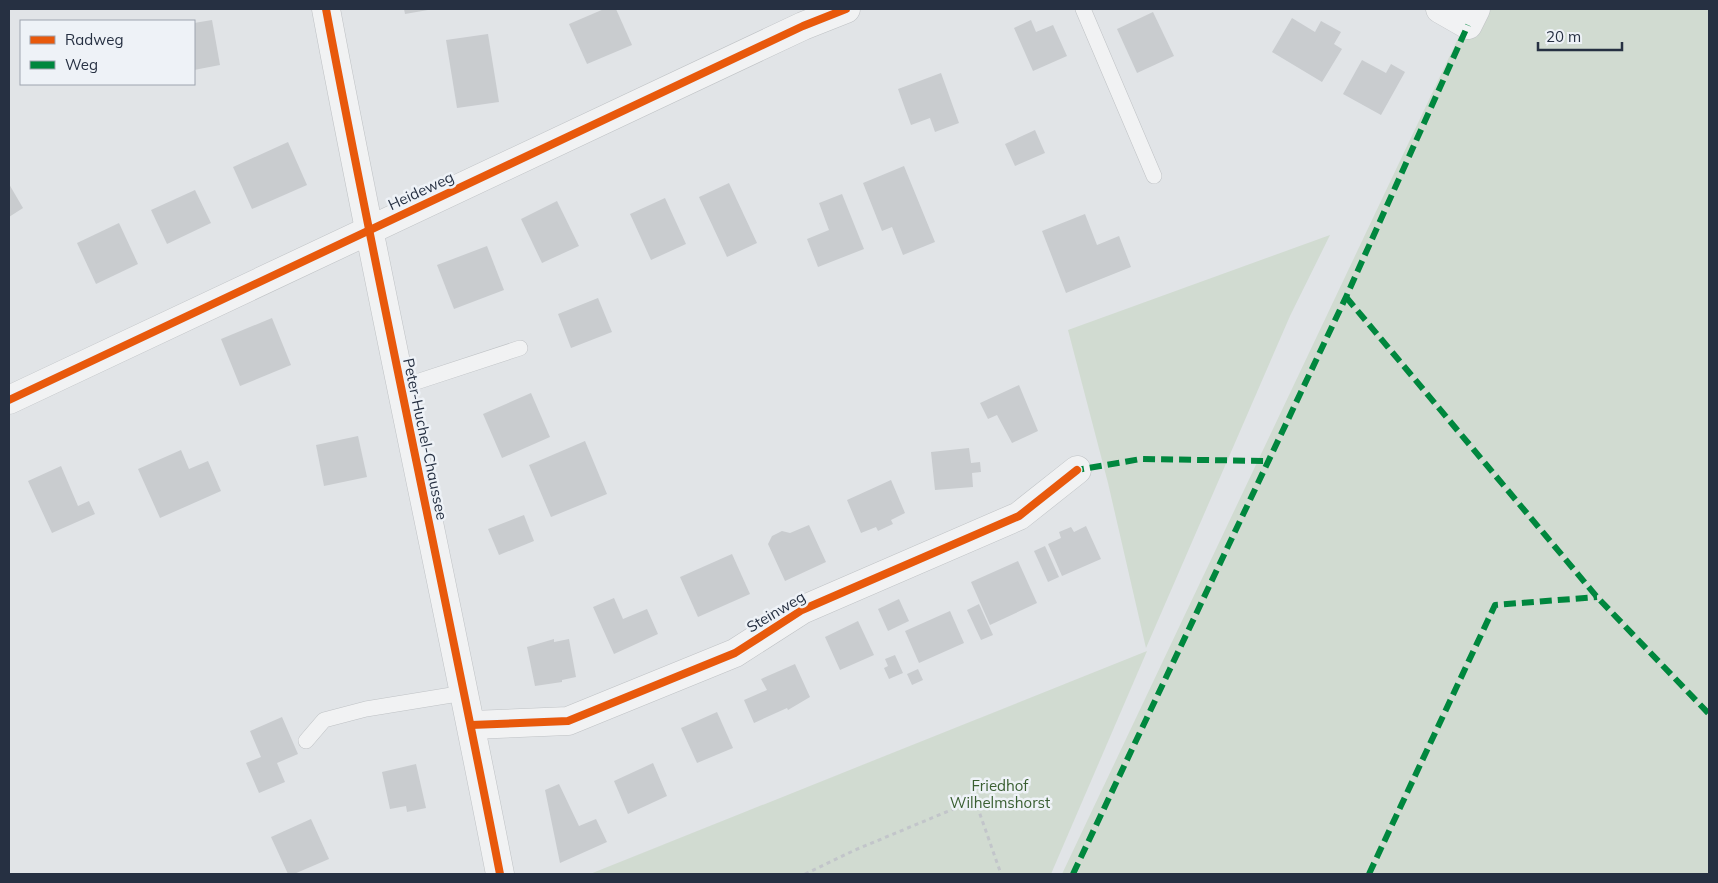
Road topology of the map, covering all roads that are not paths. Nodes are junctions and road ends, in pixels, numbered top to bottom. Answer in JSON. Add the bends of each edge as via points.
{"nodes":[{"id":1,"x":326,"y":9,"type":"edge"},
{"id":2,"x":846,"y":9,"type":"edge"},
{"id":3,"x":1083,"y":9,"type":"edge"},
{"id":4,"x":1440,"y":9,"type":"edge"},
{"id":5,"x":1476,"y":9,"type":"edge"},
{"id":6,"x":806,"y":18,"type":"edge"},
{"id":7,"x":1154,"y":176,"type":"dead end"},
{"id":8,"x":368,"y":231,"type":"junction"},
{"id":9,"x":520,"y":348,"type":"dead end"},
{"id":10,"x":401,"y":387,"type":"junction"},
{"id":11,"x":9,"y":400,"type":"edge"},
{"id":12,"x":1077,"y":470,"type":"dead end"},
{"id":13,"x":464,"y":694,"type":"junction"},
{"id":14,"x":471,"y":725,"type":"junction"},
{"id":15,"x":306,"y":741,"type":"dead end"},
{"id":16,"x":500,"y":874,"type":"edge"}],
"edges":[{"from":1,"to":8,"type":"street","name":"Peter-Huchel-Chaussee"},
{"from":2,"to":6,"type":"street","name":"Heideweg"},
{"from":3,"to":7,"type":"lane"},
{"from":4,"to":5,"type":"street","via":[[1468,25]]},
{"from":6,"to":8,"type":"street","name":"Heideweg"},
{"from":8,"to":10,"type":"street","name":"Peter-Huchel-Chaussee"},
{"from":8,"to":11,"type":"street","name":"Heideweg"},
{"from":9,"to":10,"type":"lane"},
{"from":10,"to":13,"type":"street","name":"Peter-Huchel-Chaussee"},
{"from":12,"to":14,"type":"street","name":"Steinweg","via":[[1020,516],[802,610],[735,653],[568,721]]},
{"from":13,"to":14,"type":"street","name":"Peter-Huchel-Chaussee"},
{"from":13,"to":15,"type":"lane","via":[[366,709],[324,720]]},
{"from":14,"to":16,"type":"street","name":"Peter-Huchel-Chaussee"}]}
